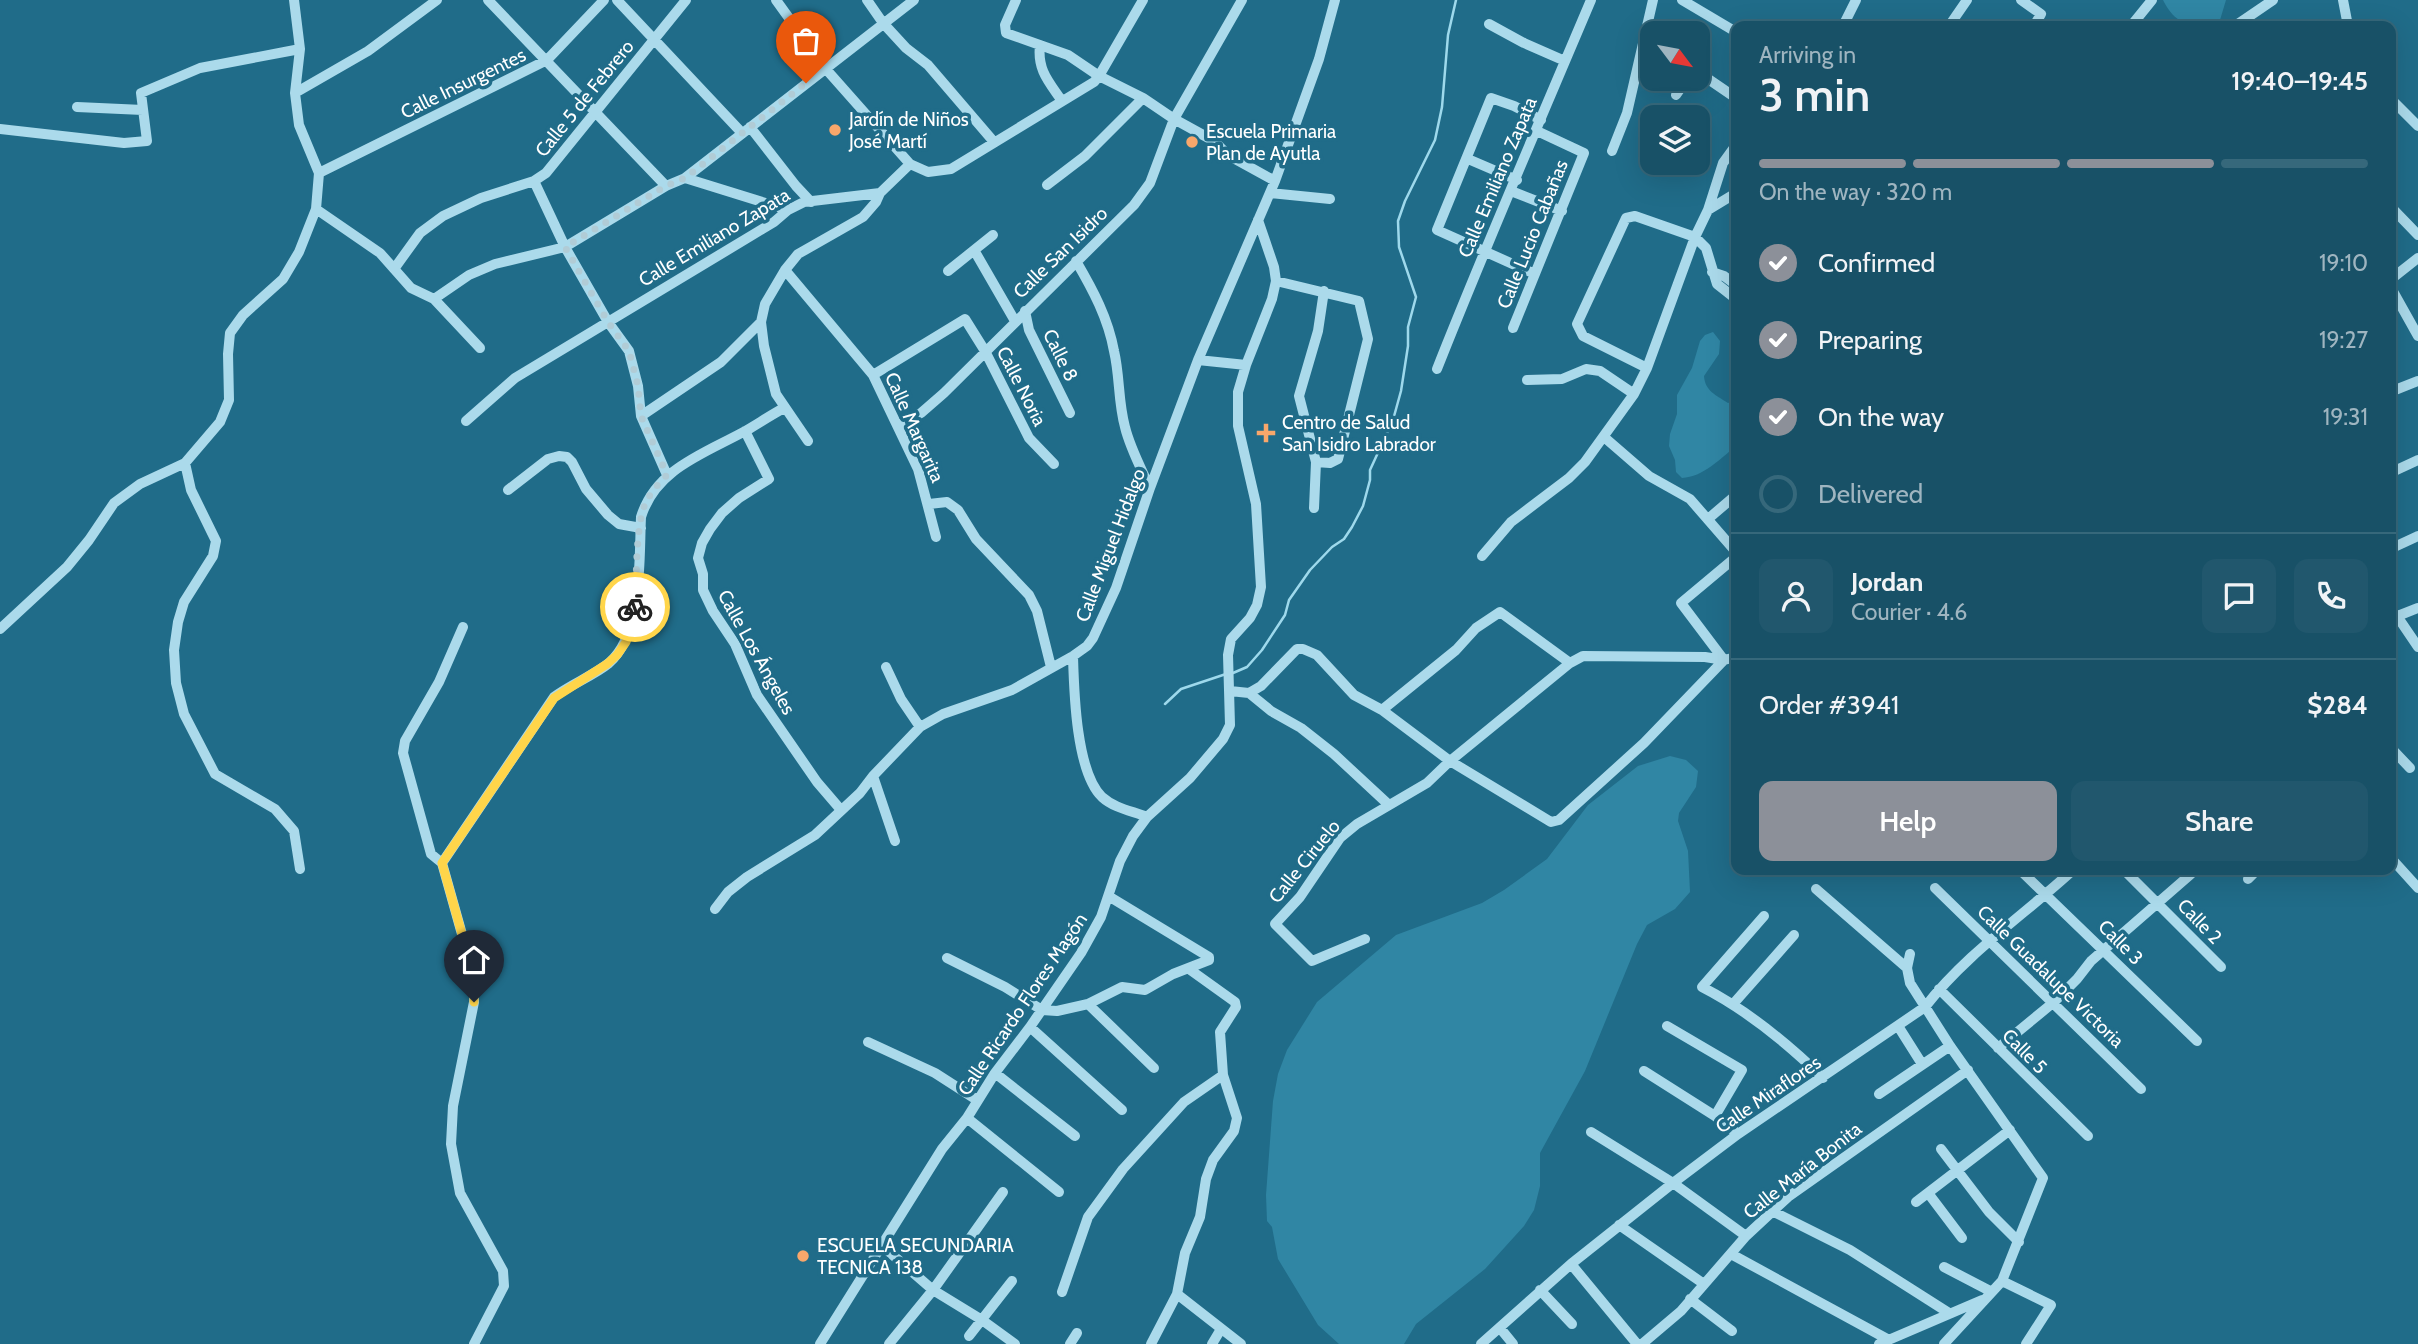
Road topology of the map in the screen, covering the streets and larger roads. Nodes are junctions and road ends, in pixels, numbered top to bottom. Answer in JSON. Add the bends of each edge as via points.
{"nodes":[{"id":1,"x":294,"y":0,"type":"edge"},
{"id":2,"x":437,"y":0,"type":"edge"},
{"id":3,"x":488,"y":0,"type":"edge"},
{"id":4,"x":604,"y":0,"type":"edge"},
{"id":5,"x":617,"y":0,"type":"edge"},
{"id":6,"x":686,"y":0,"type":"edge"},
{"id":7,"x":776,"y":0,"type":"edge"},
{"id":8,"x":867,"y":0,"type":"edge"},
{"id":9,"x":914,"y":0,"type":"edge"},
{"id":10,"x":1016,"y":0,"type":"edge"},
{"id":11,"x":1143,"y":0,"type":"edge"},
{"id":12,"x":1242,"y":0,"type":"edge"},
{"id":13,"x":1335,"y":0,"type":"edge"},
{"id":14,"x":1653,"y":0,"type":"edge"},
{"id":15,"x":1682,"y":0,"type":"edge"},
{"id":16,"x":1856,"y":0,"type":"edge"},
{"id":17,"x":1967,"y":0,"type":"edge"},
{"id":18,"x":2021,"y":0,"type":"edge"},
{"id":19,"x":2152,"y":0,"type":"edge"},
{"id":20,"x":2273,"y":0,"type":"edge"},
{"id":21,"x":1587,"y":1,"type":"edge"},
{"id":22,"x":2347,"y":2,"type":"edge"},
{"id":23,"x":1846,"y":21,"type":"edge"},
{"id":24,"x":1952,"y":21,"type":"edge"},
{"id":25,"x":2037,"y":21,"type":"edge"},
{"id":26,"x":2135,"y":21,"type":"edge"},
{"id":27,"x":2242,"y":21,"type":"edge"},
{"id":28,"x":2348,"y":21,"type":"edge"},
{"id":29,"x":883,"y":23,"type":"junction"},
{"id":30,"x":1489,"y":23,"type":"dead end"},
{"id":31,"x":1731,"y":29,"type":"edge"},
{"id":32,"x":655,"y":38,"type":"junction"},
{"id":33,"x":1040,"y":45,"type":"junction"},
{"id":34,"x":300,"y":48,"type":"junction"},
{"id":35,"x":547,"y":60,"type":"junction"},
{"id":36,"x":1565,"y":61,"type":"junction"},
{"id":37,"x":825,"y":68,"type":"junction"},
{"id":38,"x":1099,"y":76,"type":"junction"},
{"id":39,"x":1710,"y":80,"type":"edge"},
{"id":40,"x":1679,"y":91,"type":"edge"},
{"id":41,"x":295,"y":93,"type":"junction"},
{"id":42,"x":1676,"y":95,"type":"dead end"},
{"id":43,"x":1731,"y":95,"type":"edge"},
{"id":44,"x":1143,"y":98,"type":"junction"},
{"id":45,"x":1062,"y":101,"type":"junction"},
{"id":46,"x":2396,"y":104,"type":"edge"},
{"id":47,"x":77,"y":107,"type":"dead end"},
{"id":48,"x":143,"y":110,"type":"junction"},
{"id":49,"x":596,"y":111,"type":"junction"},
{"id":50,"x":1174,"y":119,"type":"junction"},
{"id":51,"x":1541,"y":120,"type":"junction"},
{"id":52,"x":2418,"y":126,"type":"edge"},
{"id":53,"x":0,"y":129,"type":"edge"},
{"id":54,"x":746,"y":130,"type":"junction"},
{"id":55,"x":1537,"y":131,"type":"junction"},
{"id":56,"x":994,"y":142,"type":"junction"},
{"id":57,"x":1612,"y":151,"type":"dead end"},
{"id":58,"x":1731,"y":152,"type":"edge"},
{"id":59,"x":1468,"y":159,"type":"junction"},
{"id":60,"x":910,"y":164,"type":"junction"},
{"id":61,"x":319,"y":173,"type":"junction"},
{"id":62,"x":685,"y":178,"type":"junction"},
{"id":63,"x":1517,"y":180,"type":"junction"},
{"id":64,"x":534,"y":181,"type":"junction"},
{"id":65,"x":1275,"y":181,"type":"junction"},
{"id":66,"x":1046,"y":185,"type":"dead end"},
{"id":67,"x":666,"y":186,"type":"junction"},
{"id":68,"x":1511,"y":191,"type":"junction"},
{"id":69,"x":880,"y":193,"type":"junction"},
{"id":70,"x":1270,"y":193,"type":"junction"},
{"id":71,"x":1731,"y":197,"type":"edge"},
{"id":72,"x":1330,"y":200,"type":"dead end"},
{"id":73,"x":811,"y":202,"type":"junction"},
{"id":74,"x":316,"y":209,"type":"junction"},
{"id":75,"x":788,"y":210,"type":"junction"},
{"id":76,"x":1708,"y":210,"type":"junction"},
{"id":77,"x":1562,"y":211,"type":"junction"},
{"id":78,"x":2396,"y":212,"type":"edge"},
{"id":79,"x":1258,"y":220,"type":"junction"},
{"id":80,"x":993,"y":235,"type":"dead end"},
{"id":81,"x":2418,"y":235,"type":"edge"},
{"id":82,"x":1695,"y":237,"type":"junction"},
{"id":83,"x":565,"y":247,"type":"junction"},
{"id":84,"x":974,"y":250,"type":"junction"},
{"id":85,"x":1484,"y":251,"type":"junction"},
{"id":86,"x":2418,"y":258,"type":"edge"},
{"id":87,"x":1076,"y":261,"type":"junction"},
{"id":88,"x":394,"y":269,"type":"junction"},
{"id":89,"x":785,"y":270,"type":"junction"},
{"id":90,"x":948,"y":271,"type":"dead end"},
{"id":91,"x":1712,"y":272,"type":"junction"},
{"id":92,"x":1535,"y":274,"type":"junction"},
{"id":93,"x":2396,"y":275,"type":"edge"},
{"id":94,"x":1276,"y":281,"type":"junction"},
{"id":95,"x":1731,"y":281,"type":"edge"},
{"id":96,"x":1324,"y":291,"type":"junction"},
{"id":97,"x":1731,"y":295,"type":"edge"},
{"id":98,"x":2396,"y":297,"type":"edge"},
{"id":99,"x":434,"y":299,"type":"junction"},
{"id":100,"x":1025,"y":311,"type":"junction"},
{"id":101,"x":1015,"y":321,"type":"junction"},
{"id":102,"x":608,"y":322,"type":"junction"},
{"id":103,"x":761,"y":322,"type":"junction"},
{"id":104,"x":1513,"y":328,"type":"dead end"},
{"id":105,"x":2418,"y":336,"type":"edge"},
{"id":106,"x":480,"y":348,"type":"dead end"},
{"id":107,"x":985,"y":352,"type":"junction"},
{"id":108,"x":1198,"y":360,"type":"junction"},
{"id":109,"x":1246,"y":365,"type":"junction"},
{"id":110,"x":1647,"y":368,"type":"junction"},
{"id":111,"x":1437,"y":369,"type":"dead end"},
{"id":112,"x":873,"y":375,"type":"junction"},
{"id":113,"x":1527,"y":380,"type":"dead end"},
{"id":114,"x":2418,"y":381,"type":"edge"},
{"id":115,"x":2396,"y":390,"type":"edge"},
{"id":116,"x":1634,"y":394,"type":"junction"},
{"id":117,"x":783,"y":408,"type":"junction"},
{"id":118,"x":1070,"y":413,"type":"dead end"},
{"id":119,"x":641,"y":416,"type":"junction"},
{"id":120,"x":466,"y":421,"type":"dead end"},
{"id":121,"x":898,"y":426,"type":"junction"},
{"id":122,"x":745,"y":431,"type":"junction"},
{"id":123,"x":1604,"y":437,"type":"junction"},
{"id":124,"x":808,"y":441,"type":"dead end"},
{"id":125,"x":2418,"y":460,"type":"edge"},
{"id":126,"x":1316,"y":462,"type":"junction"},
{"id":127,"x":185,"y":463,"type":"junction"},
{"id":128,"x":1054,"y":464,"type":"dead end"},
{"id":129,"x":2396,"y":470,"type":"edge"},
{"id":130,"x":667,"y":475,"type":"junction"},
{"id":131,"x":1150,"y":488,"type":"junction"},
{"id":132,"x":508,"y":490,"type":"dead end"},
{"id":133,"x":1731,"y":499,"type":"edge"},
{"id":134,"x":929,"y":504,"type":"junction"},
{"id":135,"x":1314,"y":508,"type":"dead end"},
{"id":136,"x":1708,"y":519,"type":"junction"},
{"id":137,"x":641,"y":528,"type":"junction"},
{"id":138,"x":2418,"y":536,"type":"edge"},
{"id":139,"x":936,"y":537,"type":"dead end"},
{"id":140,"x":2396,"y":546,"type":"edge"},
{"id":141,"x":1731,"y":549,"type":"edge"},
{"id":142,"x":1482,"y":556,"type":"dead end"},
{"id":143,"x":1731,"y":559,"type":"edge"},
{"id":144,"x":2418,"y":608,"type":"edge"},
{"id":145,"x":2396,"y":613,"type":"edge"},
{"id":146,"x":2396,"y":618,"type":"edge"},
{"id":147,"x":463,"y":627,"type":"dead end"},
{"id":148,"x":0,"y":629,"type":"edge"},
{"id":149,"x":2418,"y":647,"type":"edge"},
{"id":150,"x":1073,"y":656,"type":"junction"},
{"id":151,"x":1731,"y":658,"type":"edge"},
{"id":152,"x":1724,"y":660,"type":"junction"},
{"id":153,"x":1570,"y":663,"type":"junction"},
{"id":154,"x":886,"y":667,"type":"dead end"},
{"id":155,"x":1051,"y":667,"type":"junction"},
{"id":156,"x":1230,"y":691,"type":"junction"},
{"id":157,"x":1249,"y":694,"type":"junction"},
{"id":158,"x":1382,"y":710,"type":"junction"},
{"id":159,"x":920,"y":727,"type":"junction"},
{"id":160,"x":2396,"y":753,"type":"edge"},
{"id":161,"x":1450,"y":761,"type":"junction"},
{"id":162,"x":2410,"y":768,"type":"dead end"},
{"id":163,"x":873,"y":776,"type":"junction"},
{"id":164,"x":1389,"y":805,"type":"junction"},
{"id":165,"x":841,"y":810,"type":"junction"},
{"id":166,"x":1147,"y":817,"type":"junction"},
{"id":167,"x":895,"y":841,"type":"dead end"},
{"id":168,"x":442,"y":863,"type":"junction"},
{"id":169,"x":2396,"y":864,"type":"edge"},
{"id":170,"x":300,"y":869,"type":"dead end"},
{"id":171,"x":2026,"y":875,"type":"edge"},
{"id":172,"x":2068,"y":875,"type":"edge"},
{"id":173,"x":2129,"y":875,"type":"edge"},
{"id":174,"x":2190,"y":875,"type":"edge"},
{"id":175,"x":2252,"y":875,"type":"edge"},
{"id":176,"x":2248,"y":879,"type":"dead end"},
{"id":177,"x":1935,"y":888,"type":"dead end"},
{"id":178,"x":2418,"y":888,"type":"edge"},
{"id":179,"x":1815,"y":889,"type":"dead end"},
{"id":180,"x":2047,"y":894,"type":"junction"},
{"id":181,"x":1110,"y":897,"type":"junction"},
{"id":182,"x":2159,"y":904,"type":"junction"},
{"id":183,"x":715,"y":909,"type":"dead end"},
{"id":184,"x":1764,"y":916,"type":"dead end"},
{"id":185,"x":1794,"y":935,"type":"dead end"},
{"id":186,"x":1365,"y":939,"type":"dead end"},
{"id":187,"x":1990,"y":942,"type":"junction"},
{"id":188,"x":2104,"y":950,"type":"junction"},
{"id":189,"x":1910,"y":954,"type":"dead end"},
{"id":190,"x":947,"y":958,"type":"dead end"},
{"id":191,"x":2221,"y":967,"type":"dead end"},
{"id":192,"x":1907,"y":968,"type":"junction"},
{"id":193,"x":1189,"y":969,"type":"junction"},
{"id":194,"x":1939,"y":989,"type":"junction"},
{"id":195,"x":2054,"y":1002,"type":"junction"},
{"id":196,"x":1734,"y":1003,"type":"junction"},
{"id":197,"x":1088,"y":1004,"type":"junction"},
{"id":198,"x":1925,"y":1007,"type":"junction"},
{"id":199,"x":1042,"y":1010,"type":"junction"},
{"id":200,"x":1667,"y":1026,"type":"dead end"},
{"id":201,"x":1898,"y":1026,"type":"junction"},
{"id":202,"x":1030,"y":1027,"type":"junction"},
{"id":203,"x":2197,"y":1041,"type":"dead end"},
{"id":204,"x":868,"y":1042,"type":"dead end"},
{"id":205,"x":1950,"y":1046,"type":"junction"},
{"id":206,"x":1998,"y":1048,"type":"junction"},
{"id":207,"x":1922,"y":1064,"type":"junction"},
{"id":208,"x":1154,"y":1068,"type":"dead end"},
{"id":209,"x":1969,"y":1070,"type":"junction"},
{"id":210,"x":1644,"y":1071,"type":"dead end"},
{"id":211,"x":995,"y":1073,"type":"junction"},
{"id":212,"x":1223,"y":1075,"type":"junction"},
{"id":213,"x":1823,"y":1078,"type":"junction"},
{"id":214,"x":2141,"y":1089,"type":"dead end"},
{"id":215,"x":1879,"y":1094,"type":"dead end"},
{"id":216,"x":977,"y":1100,"type":"junction"},
{"id":217,"x":1122,"y":1111,"type":"dead end"},
{"id":218,"x":1715,"y":1116,"type":"junction"},
{"id":219,"x":967,"y":1118,"type":"junction"},
{"id":220,"x":2010,"y":1130,"type":"junction"},
{"id":221,"x":1591,"y":1132,"type":"dead end"},
{"id":222,"x":1738,"y":1134,"type":"junction"},
{"id":223,"x":1075,"y":1136,"type":"dead end"},
{"id":224,"x":2088,"y":1136,"type":"dead end"},
{"id":225,"x":1941,"y":1149,"type":"dead end"},
{"id":226,"x":1956,"y":1171,"type":"junction"},
{"id":227,"x":1673,"y":1183,"type":"junction"},
{"id":228,"x":1003,"y":1192,"type":"dead end"},
{"id":229,"x":1059,"y":1192,"type":"dead end"},
{"id":230,"x":1928,"y":1193,"type":"junction"},
{"id":231,"x":1916,"y":1202,"type":"dead end"},
{"id":232,"x":1774,"y":1212,"type":"junction"},
{"id":233,"x":1619,"y":1224,"type":"junction"},
{"id":234,"x":1746,"y":1236,"type":"junction"},
{"id":235,"x":1962,"y":1238,"type":"dead end"},
{"id":236,"x":2019,"y":1242,"type":"junction"},
{"id":237,"x":880,"y":1244,"type":"junction"},
{"id":238,"x":1731,"y":1254,"type":"junction"},
{"id":239,"x":1571,"y":1265,"type":"junction"},
{"id":240,"x":1944,"y":1267,"type":"dead end"},
{"id":241,"x":1013,"y":1281,"type":"dead end"},
{"id":242,"x":2002,"y":1282,"type":"junction"},
{"id":243,"x":1704,"y":1284,"type":"junction"},
{"id":244,"x":933,"y":1290,"type":"junction"},
{"id":245,"x":1540,"y":1290,"type":"junction"},
{"id":246,"x":1062,"y":1292,"type":"dead end"},
{"id":247,"x":1992,"y":1292,"type":"junction"},
{"id":248,"x":1177,"y":1294,"type":"junction"},
{"id":249,"x":1690,"y":1299,"type":"junction"},
{"id":250,"x":1983,"y":1300,"type":"junction"},
{"id":251,"x":1949,"y":1313,"type":"junction"},
{"id":252,"x":982,"y":1320,"type":"junction"},
{"id":253,"x":1572,"y":1324,"type":"dead end"},
{"id":254,"x":1500,"y":1328,"type":"junction"},
{"id":255,"x":1221,"y":1329,"type":"junction"},
{"id":256,"x":1732,"y":1331,"type":"dead end"},
{"id":257,"x":1077,"y":1333,"type":"dead end"},
{"id":258,"x":969,"y":1335,"type":"dead end"},
{"id":259,"x":1008,"y":1342,"type":"edge"},
{"id":260,"x":1884,"y":1342,"type":"edge"},
{"id":261,"x":474,"y":1344,"type":"edge"},
{"id":262,"x":820,"y":1344,"type":"edge"},
{"id":263,"x":889,"y":1344,"type":"edge"},
{"id":264,"x":1070,"y":1344,"type":"edge"},
{"id":265,"x":1151,"y":1344,"type":"edge"},
{"id":266,"x":1212,"y":1344,"type":"edge"},
{"id":267,"x":1241,"y":1344,"type":"edge"},
{"id":268,"x":1481,"y":1344,"type":"edge"},
{"id":269,"x":1513,"y":1344,"type":"edge"},
{"id":270,"x":1640,"y":1344,"type":"edge"},
{"id":271,"x":1944,"y":1344,"type":"edge"},
{"id":272,"x":2026,"y":1344,"type":"edge"}],
"edges":[{"from":1,"to":34,"type":"street"},
{"from":2,"to":41,"type":"street","via":[[368,51]]},
{"from":3,"to":35,"type":"street"},
{"from":4,"to":35,"type":"street","name":"Calle Insurgentes"},
{"from":5,"to":32,"type":"street"},
{"from":6,"to":32,"type":"street","name":"Calle 5 de Febrero"},
{"from":7,"to":37,"type":"street"},
{"from":8,"to":29,"type":"street"},
{"from":9,"to":29,"type":"street"},
{"from":10,"to":33,"type":"street","via":[[1006,33]]},
{"from":11,"to":38,"type":"street"},
{"from":12,"to":50,"type":"street","name":"Calle San Isidro"},
{"from":13,"to":65,"type":"street","name":"Calle Miguel Hidalgo"},
{"from":14,"to":57,"type":"street","via":[[1627,113]]},
{"from":15,"to":31,"type":"street"},
{"from":16,"to":23,"type":"street"},
{"from":17,"to":24,"type":"street"},
{"from":18,"to":25,"type":"street","via":[[2041,13]]},
{"from":19,"to":26,"type":"street"},
{"from":20,"to":27,"type":"street"},
{"from":21,"to":36,"type":"street","name":"Calle Emiliano Zapata"},
{"from":22,"to":28,"type":"street"},
{"from":29,"to":37,"type":"street"},
{"from":29,"to":56,"type":"street","via":[[928,65]]},
{"from":30,"to":36,"type":"street"},
{"from":32,"to":49,"type":"street","name":"Calle 5 de Febrero"},
{"from":32,"to":54,"type":"street"},
{"from":33,"to":38,"type":"street","via":[[1068,55]]},
{"from":33,"to":45,"type":"street","via":[[1038,61]]},
{"from":34,"to":41,"type":"street"},
{"from":34,"to":48,"type":"street","via":[[200,68],[141,93]]},
{"from":35,"to":49,"type":"street"},
{"from":35,"to":61,"type":"street","name":"Calle Insurgentes"},
{"from":36,"to":51,"type":"street","name":"Calle Emiliano Zapata"},
{"from":37,"to":54,"type":"street"},
{"from":37,"to":60,"type":"street"},
{"from":38,"to":44,"type":"street"},
{"from":38,"to":45,"type":"street"},
{"from":39,"to":43,"type":"street"},
{"from":40,"to":42,"type":"street"},
{"from":41,"to":61,"type":"street","via":[[299,125]]},
{"from":44,"to":50,"type":"street"},
{"from":44,"to":66,"type":"street","via":[[1085,156]]},
{"from":45,"to":56,"type":"street"},
{"from":46,"to":52,"type":"street"},
{"from":47,"to":48,"type":"street"},
{"from":48,"to":53,"type":"street","via":[[147,141],[142,142]]},
{"from":49,"to":64,"type":"street","name":"Calle 5 de Febrero","via":[[546,173]]},
{"from":49,"to":67,"type":"street"},
{"from":50,"to":65,"type":"street","via":[[1214,141],[1252,171]]},
{"from":50,"to":87,"type":"street","name":"Calle San Isidro","via":[[1150,183],[1135,205]]},
{"from":51,"to":55,"type":"street","name":"Calle Emiliano Zapata"},
{"from":51,"to":59,"type":"street","via":[[1492,98]]},
{"from":54,"to":62,"type":"street"},
{"from":54,"to":73,"type":"street"},
{"from":55,"to":63,"type":"street","name":"Calle Emiliano Zapata"},
{"from":55,"to":77,"type":"street","name":"Calle Lucio Cabañas","via":[[1584,153]]},
{"from":56,"to":60,"type":"street","via":[[951,169],[928,172]]},
{"from":58,"to":76,"type":"street"},
{"from":59,"to":63,"type":"street"},
{"from":59,"to":85,"type":"street","via":[[1437,230]]},
{"from":60,"to":69,"type":"street"},
{"from":61,"to":74,"type":"street"},
{"from":62,"to":67,"type":"street"},
{"from":62,"to":75,"type":"street"},
{"from":63,"to":68,"type":"street","name":"Calle Emiliano Zapata"},
{"from":64,"to":83,"type":"street"},
{"from":64,"to":88,"type":"street","name":"Calle 5 de Febrero","via":[[443,216],[420,233]]},
{"from":65,"to":70,"type":"street","name":"Calle Miguel Hidalgo"},
{"from":67,"to":83,"type":"street"},
{"from":68,"to":77,"type":"street"},
{"from":68,"to":85,"type":"street","name":"Calle Emiliano Zapata"},
{"from":69,"to":73,"type":"street","name":"Calle Emiliano Zapata"},
{"from":69,"to":89,"type":"street","via":[[863,217],[806,248]]},
{"from":70,"to":72,"type":"street"},
{"from":70,"to":79,"type":"street","name":"Calle Miguel Hidalgo"},
{"from":71,"to":76,"type":"street"},
{"from":73,"to":75,"type":"street","name":"Calle Emiliano Zapata"},
{"from":74,"to":88,"type":"street","via":[[380,253]]},
{"from":74,"to":127,"type":"street","via":[[283,279],[230,333],[229,400],[220,422]]},
{"from":75,"to":102,"type":"street","name":"Calle Emiliano Zapata"},
{"from":76,"to":82,"type":"street"},
{"from":77,"to":92,"type":"street","name":"Calle Lucio Cabañas"},
{"from":78,"to":81,"type":"street"},
{"from":79,"to":94,"type":"street"},
{"from":79,"to":108,"type":"street","name":"Calle Miguel Hidalgo"},
{"from":80,"to":84,"type":"street"},
{"from":82,"to":91,"type":"street","via":[[1706,248]]},
{"from":82,"to":110,"type":"street"},
{"from":82,"to":110,"type":"street","via":[[1634,216],[1626,218],[1577,324],[1583,336]]},
{"from":83,"to":99,"type":"street","via":[[495,264]]},
{"from":83,"to":102,"type":"street"},
{"from":84,"to":90,"type":"street"},
{"from":84,"to":101,"type":"street","name":"Calle 8"},
{"from":85,"to":92,"type":"street"},
{"from":85,"to":111,"type":"street","name":"Calle Emiliano Zapata"},
{"from":86,"to":93,"type":"street"},
{"from":87,"to":100,"type":"street","name":"Calle San Isidro"},
{"from":87,"to":131,"type":"street","via":[[1105,318],[1125,426]]},
{"from":88,"to":99,"type":"street","via":[[411,288]]},
{"from":89,"to":103,"type":"street","via":[[765,304]]},
{"from":89,"to":112,"type":"street","name":"Calle Margarita"},
{"from":91,"to":95,"type":"street"},
{"from":91,"to":97,"type":"street","via":[[1717,284]]},
{"from":92,"to":104,"type":"street","name":"Calle Lucio Cabañas"},
{"from":94,"to":96,"type":"street"},
{"from":94,"to":109,"type":"street","name":"Calle Ricardo Flores Magón"},
{"from":96,"to":126,"type":"street","via":[[1318,331],[1298,396]]},
{"from":96,"to":126,"type":"street","via":[[1359,301],[1368,339],[1338,459]]},
{"from":98,"to":105,"type":"street"},
{"from":99,"to":106,"type":"street"},
{"from":100,"to":101,"type":"street","name":"Calle San Isidro"},
{"from":100,"to":118,"type":"street","name":"Calle 8","via":[[1029,330]]},
{"from":101,"to":107,"type":"street","name":"Calle San Isidro"},
{"from":102,"to":119,"type":"street","via":[[629,351]]},
{"from":102,"to":120,"type":"street","name":"Calle Emiliano Zapata","via":[[515,378]]},
{"from":103,"to":117,"type":"street"},
{"from":103,"to":119,"type":"street","via":[[721,362]]},
{"from":107,"to":112,"type":"street","name":"Calle Noria","via":[[965,319]]},
{"from":107,"to":121,"type":"street","name":"Calle San Isidro","via":[[921,413]]},
{"from":107,"to":128,"type":"street","name":"Calle Noria","via":[[1024,431]]},
{"from":108,"to":109,"type":"street"},
{"from":108,"to":131,"type":"street","name":"Calle Miguel Hidalgo"},
{"from":109,"to":156,"type":"street","name":"Calle Ricardo Flores Magón","via":[[1238,393],[1238,426],[1256,504],[1261,587],[1250,618],[1231,639]]},
{"from":110,"to":116,"type":"street"},
{"from":112,"to":121,"type":"street","name":"Calle Margarita"},
{"from":113,"to":116,"type":"street","via":[[1562,379],[1586,369],[1600,371]]},
{"from":114,"to":115,"type":"street"},
{"from":116,"to":123,"type":"street"},
{"from":117,"to":122,"type":"street"},
{"from":117,"to":124,"type":"street"},
{"from":119,"to":130,"type":"street"},
{"from":121,"to":134,"type":"street","name":"Calle Margarita"},
{"from":122,"to":130,"type":"street"},
{"from":122,"to":165,"type":"street","name":"Calle Los Ángeles","via":[[769,479],[739,498],[710,529],[698,558],[703,590],[735,644],[757,695]]},
{"from":123,"to":136,"type":"street","via":[[1649,476],[1690,499]]},
{"from":123,"to":142,"type":"street","via":[[1569,478],[1511,522]]},
{"from":125,"to":129,"type":"street"},
{"from":126,"to":135,"type":"street"},
{"from":127,"to":148,"type":"street","via":[[139,484],[114,503],[66,567]]},
{"from":127,"to":170,"type":"street","via":[[191,490],[216,541],[213,556],[184,602],[178,622],[176,683],[184,714],[215,774],[275,809],[294,831]]},
{"from":130,"to":137,"type":"street","via":[[646,502]]},
{"from":131,"to":150,"type":"street","name":"Calle Miguel Hidalgo","via":[[1116,588],[1093,638]]},
{"from":132,"to":137,"type":"street","via":[[548,459],[566,457],[608,515],[619,524]]},
{"from":133,"to":136,"type":"street"},
{"from":134,"to":139,"type":"street","name":"Calle Margarita"},
{"from":134,"to":155,"type":"street","via":[[947,502],[958,510],[976,539],[1029,595]]},
{"from":136,"to":141,"type":"street"},
{"from":137,"to":168,"type":"street","via":[[635,611],[626,642],[607,664],[554,698]]},
{"from":138,"to":140,"type":"street"},
{"from":143,"to":152,"type":"street","via":[[1681,603]]},
{"from":144,"to":145,"type":"street"},
{"from":146,"to":149,"type":"street"},
{"from":147,"to":168,"type":"street","via":[[403,753],[431,854]]},
{"from":150,"to":155,"type":"street","name":"Calle Miguel Hidalgo"},
{"from":150,"to":166,"type":"street","via":[[1074,709],[1088,772],[1110,803]]},
{"from":151,"to":152,"type":"street"},
{"from":152,"to":153,"type":"street","via":[[1583,656]]},
{"from":152,"to":161,"type":"street","via":[[1644,743],[1559,820],[1551,822]]},
{"from":153,"to":158,"type":"street","via":[[1500,612]]},
{"from":153,"to":161,"type":"street","name":"Calle Ciruelo"},
{"from":154,"to":159,"type":"street"},
{"from":155,"to":159,"type":"street","name":"Calle Miguel Hidalgo","via":[[1012,690]]},
{"from":156,"to":157,"type":"street"},
{"from":156,"to":166,"type":"street","name":"Calle Ricardo Flores Magón","via":[[1230,725],[1223,739]]},
{"from":157,"to":158,"type":"street","via":[[1289,655],[1303,649],[1317,654],[1354,695]]},
{"from":157,"to":164,"type":"street","via":[[1334,754]]},
{"from":158,"to":161,"type":"street"},
{"from":159,"to":163,"type":"street","name":"Calle Miguel Hidalgo"},
{"from":160,"to":162,"type":"street"},
{"from":161,"to":164,"type":"street","name":"Calle Ciruelo","via":[[1427,783]]},
{"from":163,"to":165,"type":"street","name":"Calle Miguel Hidalgo"},
{"from":163,"to":167,"type":"street"},
{"from":164,"to":186,"type":"street","name":"Calle Ciruelo","via":[[1340,838],[1300,897],[1275,924],[1312,961]]},
{"from":165,"to":183,"type":"street","name":"Calle Miguel Hidalgo","via":[[815,835],[747,877]]},
{"from":166,"to":181,"type":"street","name":"Calle Ricardo Flores Magón","via":[[1121,861]]},
{"from":168,"to":261,"type":"street","via":[[474,977],[451,1144],[460,1193],[505,1279]]},
{"from":169,"to":178,"type":"street"},
{"from":171,"to":180,"type":"street","name":"Calle 3"},
{"from":172,"to":180,"type":"street","name":"Calle Miraflores"},
{"from":173,"to":182,"type":"street","name":"Calle 2"},
{"from":174,"to":182,"type":"street"},
{"from":175,"to":176,"type":"street"},
{"from":177,"to":187,"type":"street","name":"Calle Guadalupe Victoria"},
{"from":179,"to":192,"type":"street"},
{"from":180,"to":187,"type":"street","name":"Calle Miraflores"},
{"from":180,"to":188,"type":"street","name":"Calle 3"},
{"from":181,"to":193,"type":"street","via":[[1209,957]]},
{"from":181,"to":199,"type":"street","name":"Calle Ricardo Flores Magón","via":[[1081,953]]},
{"from":182,"to":188,"type":"street"},
{"from":182,"to":191,"type":"street","name":"Calle 2"},
{"from":184,"to":196,"type":"street","via":[[1702,986]]},
{"from":185,"to":196,"type":"street"},
{"from":187,"to":194,"type":"street","name":"Calle Miraflores"},
{"from":187,"to":195,"type":"street","name":"Calle Guadalupe Victoria"},
{"from":188,"to":195,"type":"street"},
{"from":188,"to":203,"type":"street","name":"Calle 3"},
{"from":189,"to":192,"type":"street"},
{"from":190,"to":199,"type":"street"},
{"from":192,"to":198,"type":"street","via":[[1910,983]]},
{"from":193,"to":197,"type":"street","via":[[1145,990],[1122,987]]},
{"from":193,"to":212,"type":"street","via":[[1236,1002],[1220,1032]]},
{"from":194,"to":198,"type":"street","name":"Calle Miraflores"},
{"from":194,"to":206,"type":"street","name":"Calle 5"},
{"from":195,"to":206,"type":"street"},
{"from":195,"to":214,"type":"street","name":"Calle Guadalupe Victoria"},
{"from":196,"to":213,"type":"street"},
{"from":197,"to":199,"type":"street"},
{"from":197,"to":208,"type":"street"},
{"from":198,"to":201,"type":"street","name":"Calle Miraflores"},
{"from":198,"to":205,"type":"street"},
{"from":199,"to":202,"type":"street","name":"Calle Ricardo Flores Magón"},
{"from":200,"to":218,"type":"street","via":[[1742,1070]]},
{"from":201,"to":207,"type":"street"},
{"from":201,"to":213,"type":"street","name":"Calle Miraflores"},
{"from":202,"to":211,"type":"street","name":"Calle Ricardo Flores Magón"},
{"from":202,"to":217,"type":"street"},
{"from":204,"to":216,"type":"street","via":[[935,1073]]},
{"from":205,"to":207,"type":"street"},
{"from":205,"to":209,"type":"street"},
{"from":206,"to":224,"type":"street","name":"Calle 5"},
{"from":207,"to":215,"type":"street"},
{"from":209,"to":220,"type":"street"},
{"from":209,"to":232,"type":"street","name":"Calle María Bonita","via":[[1820,1174]]},
{"from":210,"to":218,"type":"street"},
{"from":211,"to":216,"type":"street","name":"Calle Ricardo Flores Magón"},
{"from":211,"to":223,"type":"street"},
{"from":212,"to":246,"type":"street","via":[[1184,1102],[1123,1169],[1088,1217]]},
{"from":212,"to":248,"type":"street","via":[[1237,1118],[1234,1132],[1213,1160],[1206,1179]]},
{"from":213,"to":222,"type":"street","name":"Calle Miraflores"},
{"from":216,"to":219,"type":"street","name":"Calle Ricardo Flores Magón"},
{"from":218,"to":222,"type":"street"},
{"from":219,"to":229,"type":"street"},
{"from":219,"to":237,"type":"street","name":"Calle Ricardo Flores Magón"},
{"from":220,"to":226,"type":"street"},
{"from":220,"to":236,"type":"street","via":[[2043,1178]]},
{"from":221,"to":227,"type":"street"},
{"from":222,"to":227,"type":"street","name":"Calle Miraflores"},
{"from":225,"to":226,"type":"street"},
{"from":226,"to":230,"type":"street"},
{"from":226,"to":236,"type":"street"},
{"from":227,"to":233,"type":"street","name":"Calle Miraflores"},
{"from":227,"to":234,"type":"street"},
{"from":228,"to":244,"type":"street"},
{"from":230,"to":231,"type":"street"},
{"from":230,"to":235,"type":"street"},
{"from":232,"to":234,"type":"street","name":"Calle María Bonita"},
{"from":232,"to":251,"type":"street","via":[[1850,1250]]},
{"from":233,"to":239,"type":"street","name":"Calle Miraflores"},
{"from":233,"to":243,"type":"street"},
{"from":234,"to":238,"type":"street","name":"Calle María Bonita"},
{"from":236,"to":242,"type":"street"},
{"from":237,"to":244,"type":"street"},
{"from":237,"to":262,"type":"street","name":"Calle Ricardo Flores Magón"},
{"from":238,"to":243,"type":"street","name":"Calle María Bonita"},
{"from":238,"to":260,"type":"street"},
{"from":239,"to":245,"type":"street","name":"Calle Miraflores"},
{"from":239,"to":270,"type":"street"},
{"from":240,"to":247,"type":"street"},
{"from":241,"to":252,"type":"street"},
{"from":242,"to":247,"type":"street"},
{"from":242,"to":272,"type":"street","via":[[2051,1306]]},
{"from":243,"to":249,"type":"street","name":"Calle María Bonita"},
{"from":244,"to":252,"type":"street"},
{"from":244,"to":263,"type":"street"},
{"from":245,"to":253,"type":"street"},
{"from":245,"to":254,"type":"street","name":"Calle Miraflores"},
{"from":247,"to":250,"type":"street"},
{"from":248,"to":255,"type":"street"},
{"from":248,"to":265,"type":"street"},
{"from":249,"to":256,"type":"street"},
{"from":249,"to":270,"type":"street","name":"Calle María Bonita"},
{"from":250,"to":251,"type":"street"},
{"from":250,"to":271,"type":"street"},
{"from":251,"to":260,"type":"street"},
{"from":252,"to":258,"type":"street"},
{"from":252,"to":259,"type":"street"},
{"from":254,"to":268,"type":"street","name":"Calle Miraflores"},
{"from":254,"to":269,"type":"street"},
{"from":255,"to":266,"type":"street"},
{"from":255,"to":267,"type":"street"},
{"from":257,"to":264,"type":"street"}]}
